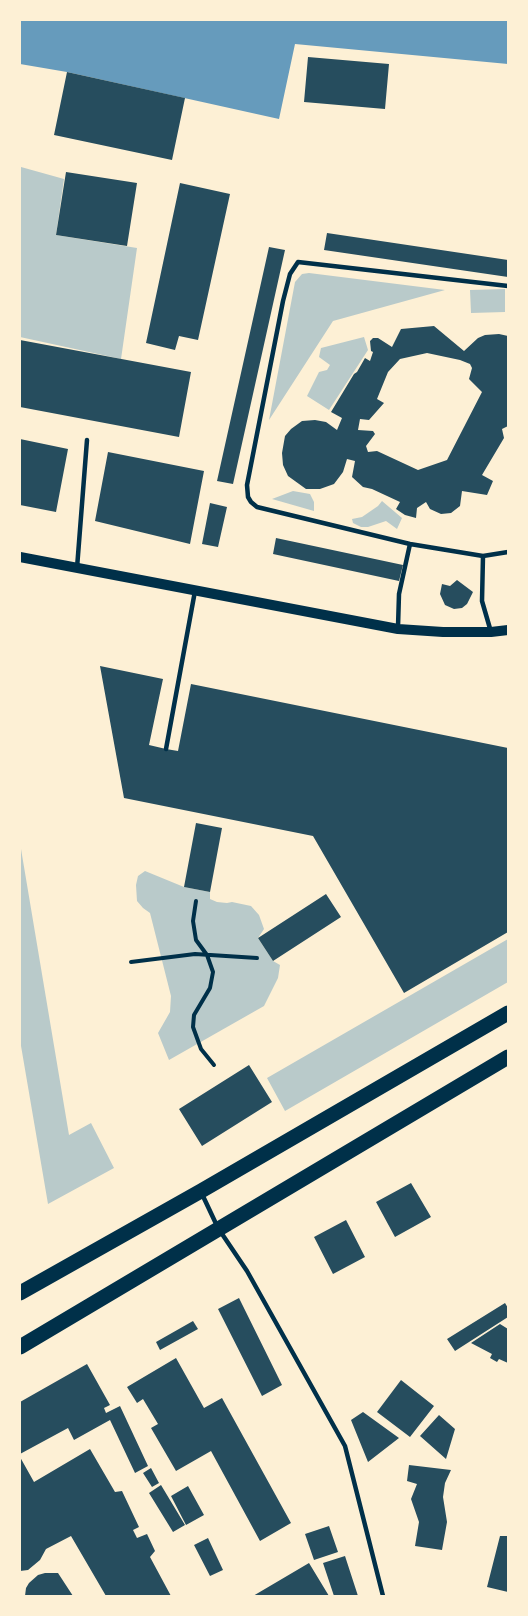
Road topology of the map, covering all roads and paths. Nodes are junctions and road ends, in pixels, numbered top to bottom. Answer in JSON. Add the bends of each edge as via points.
{"nodes":[{"id":1,"x":508,"y":286,"type":"edge"},
{"id":2,"x":87,"y":440,"type":"dead end"},
{"id":3,"x":410,"y":544,"type":"junction"},
{"id":4,"x":508,"y":552,"type":"edge"},
{"id":5,"x":483,"y":556,"type":"junction"},
{"id":6,"x":20,"y":557,"type":"edge"},
{"id":7,"x":76,"y":569,"type":"junction"},
{"id":8,"x":195,"y":591,"type":"junction"},
{"id":9,"x":398,"y":629,"type":"junction"},
{"id":10,"x":508,"y":630,"type":"edge"},
{"id":11,"x":491,"y":632,"type":"junction"},
{"id":12,"x":166,"y":749,"type":"dead end"},
{"id":13,"x":196,"y":900,"type":"dead end"},
{"id":14,"x":207,"y":955,"type":"junction"},
{"id":15,"x":257,"y":958,"type":"dead end"},
{"id":16,"x":131,"y":962,"type":"dead end"},
{"id":17,"x":508,"y":1013,"type":"edge"},
{"id":18,"x":508,"y":1057,"type":"edge"},
{"id":19,"x":213,"y":1065,"type":"dead end"},
{"id":20,"x":201,"y":1191,"type":"junction"},
{"id":21,"x":218,"y":1228,"type":"junction"},
{"id":22,"x":20,"y":1293,"type":"edge"},
{"id":23,"x":20,"y":1347,"type":"edge"},
{"id":24,"x":383,"y":1596,"type":"edge"}],
"edges":[{"from":1,"to":3,"type":"lane","via":[[298,262],[290,274],[247,485],[248,497],[257,507]]},
{"from":2,"to":7,"type":"lane"},
{"from":3,"to":5,"type":"lane"},
{"from":3,"to":9,"type":"lane","via":[[399,594]]},
{"from":4,"to":5,"type":"lane"},
{"from":5,"to":11,"type":"lane","via":[[482,601]]},
{"from":6,"to":7,"type":"street"},
{"from":7,"to":8,"type":"street"},
{"from":8,"to":9,"type":"street"},
{"from":8,"to":12,"type":"lane"},
{"from":9,"to":11,"type":"street"},
{"from":10,"to":11,"type":"street"},
{"from":13,"to":14,"type":"path","via":[[196,940]]},
{"from":14,"to":15,"type":"path"},
{"from":14,"to":16,"type":"path"},
{"from":14,"to":19,"type":"path","via":[[212,980],[194,1015],[193,1027],[201,1049]]},
{"from":17,"to":20,"type":"main road"},
{"from":18,"to":21,"type":"main road"},
{"from":20,"to":21,"type":"lane"},
{"from":20,"to":22,"type":"main road"},
{"from":21,"to":23,"type":"main road"},
{"from":21,"to":24,"type":"lane","via":[[247,1270],[345,1446]]}]}
